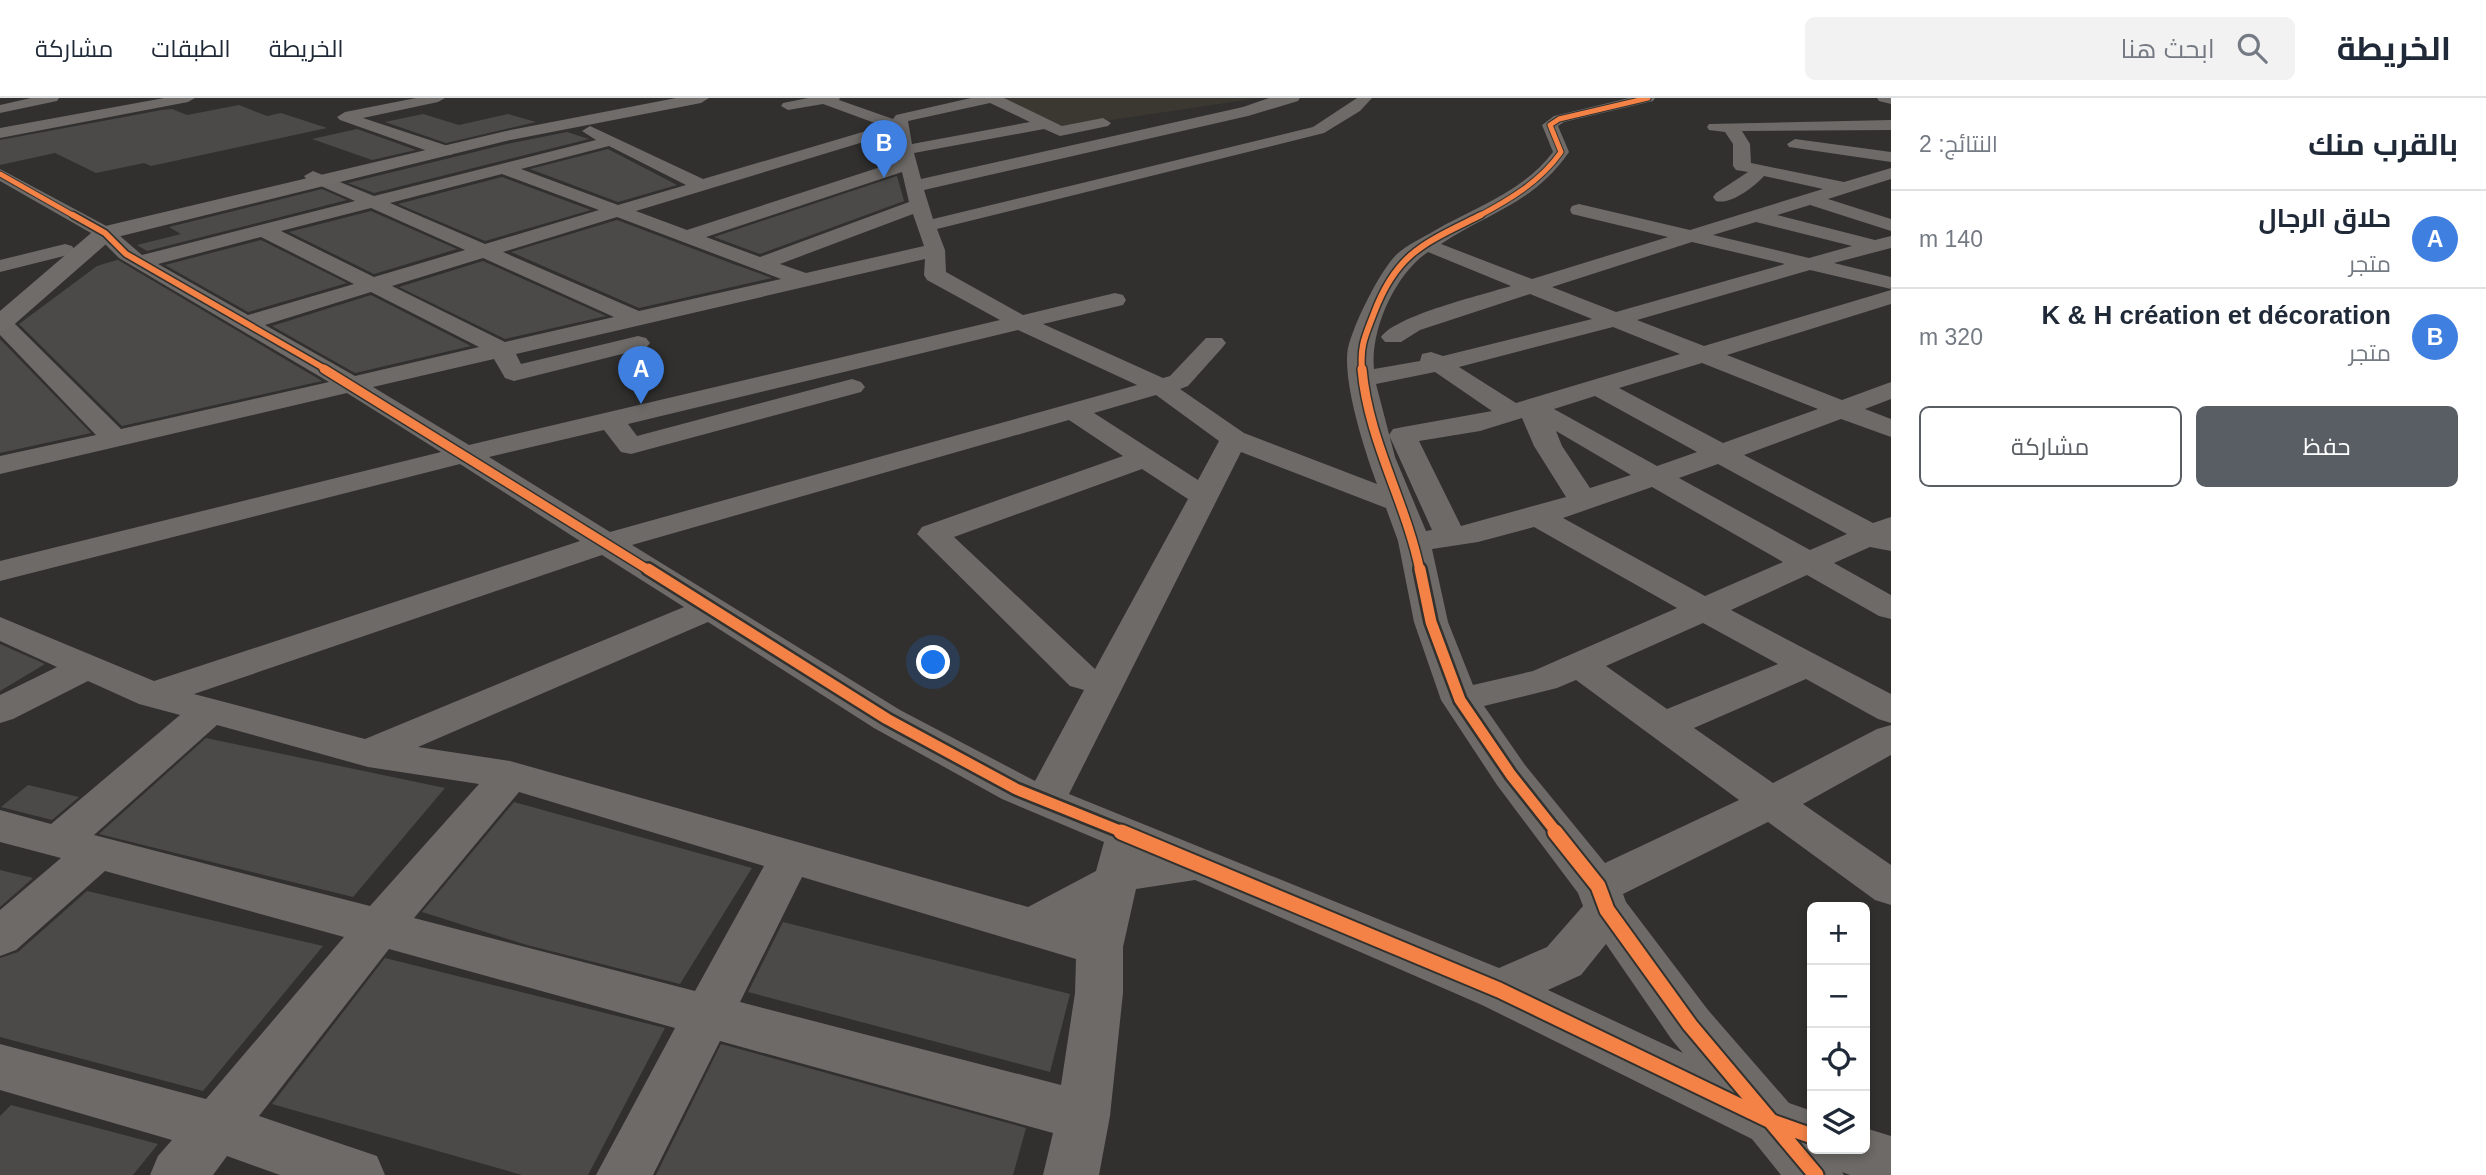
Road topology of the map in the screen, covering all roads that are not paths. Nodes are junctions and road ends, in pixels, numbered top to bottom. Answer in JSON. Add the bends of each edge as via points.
{"nodes":[{"id":1,"x":52,"y":98,"type":"edge"},
{"id":2,"x":188,"y":98,"type":"edge"},
{"id":3,"x":365,"y":98,"type":"edge"},
{"id":4,"x":438,"y":98,"type":"edge"},
{"id":5,"x":670,"y":98,"type":"edge"},
{"id":6,"x":701,"y":98,"type":"edge"},
{"id":7,"x":992,"y":98,"type":"edge"},
{"id":8,"x":1288,"y":98,"type":"edge"},
{"id":9,"x":1365,"y":98,"type":"edge"},
{"id":10,"x":1648,"y":98,"type":"edge"},
{"id":11,"x":1884,"y":98,"type":"edge"},
{"id":12,"x":828,"y":99,"type":"edge"},
{"id":13,"x":100,"y":100,"type":"dead end"},
{"id":14,"x":1891,"y":100,"type":"edge"},
{"id":15,"x":788,"y":106,"type":"dead end"},
{"id":16,"x":134,"y":108,"type":"junction"},
{"id":17,"x":391,"y":108,"type":"junction"},
{"id":18,"x":1891,"y":109,"type":"edge"},
{"id":19,"x":0,"y":111,"type":"edge"},
{"id":20,"x":571,"y":122,"type":"junction"},
{"id":21,"x":52,"y":123,"type":"junction"},
{"id":22,"x":1047,"y":124,"type":"junction"},
{"id":23,"x":1190,"y":125,"type":"junction"},
{"id":24,"x":1891,"y":125,"type":"edge"},
{"id":25,"x":899,"y":126,"type":"junction"},
{"id":26,"x":1734,"y":132,"type":"junction"},
{"id":27,"x":0,"y":133,"type":"edge"},
{"id":28,"x":611,"y":141,"type":"junction"},
{"id":29,"x":1262,"y":144,"type":"junction"},
{"id":30,"x":439,"y":149,"type":"junction"},
{"id":31,"x":1061,"y":154,"type":"junction"},
{"id":32,"x":907,"y":157,"type":"junction"},
{"id":33,"x":1891,"y":157,"type":"edge"},
{"id":34,"x":504,"y":169,"type":"junction"},
{"id":35,"x":1759,"y":170,"type":"junction"},
{"id":36,"x":1891,"y":173,"type":"edge"},
{"id":37,"x":319,"y":178,"type":"junction"},
{"id":38,"x":1125,"y":178,"type":"junction"},
{"id":39,"x":9,"y":185,"type":"edge"},
{"id":40,"x":703,"y":186,"type":"junction"},
{"id":41,"x":1847,"y":188,"type":"junction"},
{"id":42,"x":1880,"y":195,"type":"dead end"},
{"id":43,"x":917,"y":196,"type":"junction"},
{"id":44,"x":1722,"y":197,"type":"dead end"},
{"id":45,"x":1811,"y":200,"type":"junction"},
{"id":46,"x":371,"y":203,"type":"junction"},
{"id":47,"x":1580,"y":211,"type":"dead end"},
{"id":48,"x":618,"y":212,"type":"junction"},
{"id":49,"x":1757,"y":216,"type":"junction"},
{"id":50,"x":1891,"y":225,"type":"edge"},
{"id":51,"x":100,"y":230,"type":"junction"},
{"id":52,"x":263,"y":230,"type":"junction"},
{"id":53,"x":1693,"y":235,"type":"junction"},
{"id":54,"x":686,"y":237,"type":"junction"},
{"id":55,"x":932,"y":238,"type":"junction"},
{"id":56,"x":1427,"y":245,"type":"junction"},
{"id":57,"x":1886,"y":246,"type":"edge"},
{"id":58,"x":65,"y":250,"type":"junction"},
{"id":59,"x":485,"y":252,"type":"junction"},
{"id":60,"x":139,"y":262,"type":"junction"},
{"id":61,"x":1811,"y":263,"type":"junction"},
{"id":62,"x":760,"y":264,"type":"junction"},
{"id":63,"x":0,"y":266,"type":"edge"},
{"id":64,"x":833,"y":273,"type":"junction"},
{"id":65,"x":804,"y":280,"type":"junction"},
{"id":66,"x":1891,"y":283,"type":"edge"},
{"id":67,"x":372,"y":286,"type":"junction"},
{"id":68,"x":1530,"y":286,"type":"junction"},
{"id":69,"x":1891,"y":297,"type":"edge"},
{"id":70,"x":0,"y":299,"type":"edge"},
{"id":71,"x":1115,"y":300,"type":"dead end"},
{"id":72,"x":745,"y":317,"type":"dead end"},
{"id":73,"x":638,"y":319,"type":"junction"},
{"id":74,"x":1615,"y":319,"type":"junction"},
{"id":75,"x":0,"y":323,"type":"edge"},
{"id":76,"x":246,"y":323,"type":"junction"},
{"id":77,"x":1021,"y":323,"type":"junction"},
{"id":78,"x":1381,"y":330,"type":"junction"},
{"id":79,"x":664,"y":337,"type":"dead end"},
{"id":80,"x":1214,"y":342,"type":"dead end"},
{"id":81,"x":501,"y":349,"type":"junction"},
{"id":82,"x":1701,"y":355,"type":"junction"},
{"id":83,"x":1441,"y":365,"type":"junction"},
{"id":84,"x":1363,"y":379,"type":"junction"},
{"id":85,"x":350,"y":383,"type":"junction"},
{"id":86,"x":1160,"y":386,"type":"junction"},
{"id":87,"x":1597,"y":387,"type":"junction"},
{"id":88,"x":1891,"y":390,"type":"edge"},
{"id":89,"x":1522,"y":410,"type":"junction"},
{"id":90,"x":1842,"y":410,"type":"junction"},
{"id":91,"x":1072,"y":411,"type":"junction"},
{"id":92,"x":1891,"y":429,"type":"edge"},
{"id":93,"x":115,"y":438,"type":"junction"},
{"id":94,"x":1234,"y":439,"type":"junction"},
{"id":95,"x":1722,"y":454,"type":"junction"},
{"id":96,"x":464,"y":455,"type":"junction"},
{"id":97,"x":1145,"y":458,"type":"junction"},
{"id":98,"x":0,"y":465,"type":"edge"},
{"id":99,"x":1657,"y":476,"type":"junction"},
{"id":100,"x":1204,"y":497,"type":"junction"},
{"id":101,"x":1583,"y":500,"type":"junction"},
{"id":102,"x":1398,"y":502,"type":"junction"},
{"id":103,"x":1536,"y":515,"type":"junction"},
{"id":104,"x":1885,"y":535,"type":"edge"},
{"id":105,"x":1451,"y":538,"type":"junction"},
{"id":106,"x":1413,"y":541,"type":"junction"},
{"id":107,"x":608,"y":542,"type":"junction"},
{"id":108,"x":1810,"y":563,"type":"junction"},
{"id":109,"x":0,"y":571,"type":"edge"},
{"id":110,"x":1891,"y":608,"type":"edge"},
{"id":111,"x":710,"y":609,"type":"junction"},
{"id":112,"x":1703,"y":609,"type":"junction"},
{"id":113,"x":0,"y":628,"type":"edge"},
{"id":114,"x":1578,"y":664,"type":"junction"},
{"id":115,"x":1807,"y":665,"type":"junction"},
{"id":116,"x":88,"y":666,"type":"junction"},
{"id":117,"x":1106,"y":683,"type":"junction"},
{"id":118,"x":152,"y":695,"type":"junction"},
{"id":119,"x":1460,"y":700,"type":"junction"},
{"id":120,"x":0,"y":710,"type":"edge"},
{"id":121,"x":209,"y":710,"type":"junction"},
{"id":122,"x":1891,"y":710,"type":"edge"},
{"id":123,"x":1665,"y":726,"type":"junction"},
{"id":124,"x":1891,"y":738,"type":"edge"},
{"id":125,"x":368,"y":754,"type":"junction"},
{"id":126,"x":510,"y":775,"type":"junction"},
{"id":127,"x":1045,"y":801,"type":"junction"},
{"id":128,"x":1772,"y":802,"type":"junction"},
{"id":129,"x":0,"y":826,"type":"edge"},
{"id":130,"x":1127,"y":834,"type":"junction"},
{"id":131,"x":78,"y":847,"type":"junction"},
{"id":132,"x":791,"y":856,"type":"junction"},
{"id":133,"x":1198,"y":863,"type":"junction"},
{"id":134,"x":1116,"y":881,"type":"junction"},
{"id":135,"x":1891,"y":888,"type":"edge"},
{"id":136,"x":1602,"y":898,"type":"junction"},
{"id":137,"x":1032,"y":927,"type":"junction"},
{"id":138,"x":378,"y":929,"type":"junction"},
{"id":139,"x":0,"y":937,"type":"edge"},
{"id":140,"x":1100,"y":947,"type":"junction"},
{"id":141,"x":1499,"y":990,"type":"junction"},
{"id":142,"x":707,"y":1014,"type":"junction"},
{"id":143,"x":7,"y":1078,"type":"edge"},
{"id":144,"x":1083,"y":1116,"type":"junction"},
{"id":145,"x":1775,"y":1123,"type":"junction"},
{"id":146,"x":215,"y":1126,"type":"junction"},
{"id":147,"x":1807,"y":1134,"type":"edge"},
{"id":148,"x":1865,"y":1154,"type":"edge"},
{"id":149,"x":1891,"y":1163,"type":"edge"},
{"id":150,"x":178,"y":1175,"type":"edge"},
{"id":151,"x":357,"y":1175,"type":"edge"},
{"id":152,"x":624,"y":1175,"type":"edge"},
{"id":153,"x":1071,"y":1175,"type":"edge"},
{"id":154,"x":1816,"y":1175,"type":"edge"}],
"edges":[{"from":1,"to":19,"type":"street"},
{"from":2,"to":16,"type":"street"},
{"from":3,"to":17,"type":"street"},
{"from":4,"to":17,"type":"street"},
{"from":5,"to":30,"type":"street","via":[[575,115]]},
{"from":6,"to":20,"type":"street"},
{"from":7,"to":22,"type":"street"},
{"from":7,"to":25,"type":"street","via":[[901,118]]},
{"from":8,"to":23,"type":"street"},
{"from":9,"to":29,"type":"street","via":[[1318,130]]},
{"from":10,"to":56,"type":"street","via":[[1559,119],[1550,125],[1561,152],[1551,166],[1504,202]]},
{"from":11,"to":14,"type":"street"},
{"from":12,"to":15,"type":"street"},
{"from":12,"to":25,"type":"street"},
{"from":13,"to":16,"type":"street"},
{"from":16,"to":21,"type":"street"},
{"from":17,"to":30,"type":"street","via":[[345,117]]},
{"from":18,"to":26,"type":"street","via":[[1707,120]]},
{"from":19,"to":21,"type":"street"},
{"from":20,"to":28,"type":"street"},
{"from":20,"to":30,"type":"street"},
{"from":21,"to":27,"type":"street"},
{"from":22,"to":23,"type":"street","via":[[1060,131],[1124,121]]},
{"from":22,"to":32,"type":"street"},
{"from":23,"to":29,"type":"street"},
{"from":23,"to":31,"type":"street"},
{"from":24,"to":26,"type":"street"},
{"from":25,"to":32,"type":"street"},
{"from":25,"to":40,"type":"street"},
{"from":26,"to":33,"type":"street"},
{"from":26,"to":35,"type":"street","via":[[1744,151],[1742,166]]},
{"from":28,"to":34,"type":"street"},
{"from":28,"to":40,"type":"street"},
{"from":29,"to":38,"type":"street"},
{"from":30,"to":37,"type":"street"},
{"from":31,"to":38,"type":"street"},
{"from":31,"to":43,"type":"street"},
{"from":32,"to":43,"type":"street"},
{"from":32,"to":54,"type":"street"},
{"from":34,"to":46,"type":"street"},
{"from":34,"to":48,"type":"street"},
{"from":35,"to":41,"type":"street"},
{"from":35,"to":44,"type":"street"},
{"from":36,"to":41,"type":"street"},
{"from":37,"to":46,"type":"street"},
{"from":37,"to":51,"type":"street"},
{"from":38,"to":55,"type":"street"},
{"from":39,"to":51,"type":"street"},
{"from":40,"to":48,"type":"street"},
{"from":41,"to":42,"type":"street"},
{"from":41,"to":45,"type":"street"},
{"from":43,"to":55,"type":"street"},
{"from":43,"to":62,"type":"street"},
{"from":45,"to":49,"type":"street"},
{"from":45,"to":50,"type":"street"},
{"from":46,"to":52,"type":"street"},
{"from":46,"to":59,"type":"street"},
{"from":47,"to":53,"type":"street"},
{"from":48,"to":54,"type":"street"},
{"from":48,"to":59,"type":"street"},
{"from":49,"to":53,"type":"street"},
{"from":49,"to":57,"type":"street"},
{"from":51,"to":58,"type":"street"},
{"from":51,"to":60,"type":"street"},
{"from":51,"to":75,"type":"street"},
{"from":52,"to":60,"type":"street"},
{"from":52,"to":67,"type":"street"},
{"from":53,"to":61,"type":"street"},
{"from":53,"to":68,"type":"street"},
{"from":54,"to":62,"type":"street"},
{"from":55,"to":64,"type":"street"},
{"from":55,"to":77,"type":"street","via":[[935,275]]},
{"from":56,"to":68,"type":"street"},
{"from":56,"to":78,"type":"street","via":[[1404,259],[1384,287]]},
{"from":57,"to":61,"type":"street"},
{"from":58,"to":63,"type":"street"},
{"from":58,"to":70,"type":"street"},
{"from":59,"to":67,"type":"street"},
{"from":59,"to":73,"type":"street"},
{"from":60,"to":76,"type":"street"},
{"from":61,"to":66,"type":"street"},
{"from":61,"to":74,"type":"street"},
{"from":62,"to":65,"type":"street"},
{"from":64,"to":65,"type":"street"},
{"from":64,"to":72,"type":"street","via":[[854,290]]},
{"from":65,"to":73,"type":"street"},
{"from":67,"to":76,"type":"street"},
{"from":67,"to":81,"type":"street"},
{"from":68,"to":74,"type":"street"},
{"from":68,"to":78,"type":"street","via":[[1412,325]]},
{"from":69,"to":82,"type":"street"},
{"from":71,"to":77,"type":"street"},
{"from":73,"to":81,"type":"street"},
{"from":74,"to":82,"type":"street"},
{"from":74,"to":83,"type":"street"},
{"from":75,"to":93,"type":"street"},
{"from":76,"to":85,"type":"street"},
{"from":77,"to":86,"type":"street"},
{"from":77,"to":96,"type":"street"},
{"from":78,"to":83,"type":"street"},
{"from":78,"to":84,"type":"street","via":[[1360,349]]},
{"from":79,"to":81,"type":"street","via":[[514,373]]},
{"from":80,"to":86,"type":"street","via":[[1180,381]]},
{"from":81,"to":85,"type":"street"},
{"from":82,"to":87,"type":"street"},
{"from":82,"to":90,"type":"street"},
{"from":83,"to":84,"type":"street"},
{"from":83,"to":89,"type":"street"},
{"from":84,"to":102,"type":"street","via":[[1381,457]]},
{"from":85,"to":93,"type":"street"},
{"from":85,"to":96,"type":"street"},
{"from":86,"to":91,"type":"street"},
{"from":86,"to":94,"type":"street"},
{"from":87,"to":89,"type":"street"},
{"from":87,"to":95,"type":"street"},
{"from":88,"to":90,"type":"street"},
{"from":89,"to":99,"type":"street"},
{"from":89,"to":101,"type":"street"},
{"from":89,"to":105,"type":"street","via":[[1479,423],[1403,435]]},
{"from":90,"to":92,"type":"street"},
{"from":90,"to":95,"type":"street"},
{"from":91,"to":97,"type":"street"},
{"from":91,"to":107,"type":"street"},
{"from":93,"to":98,"type":"street"},
{"from":94,"to":100,"type":"street"},
{"from":94,"to":102,"type":"street"},
{"from":95,"to":99,"type":"street"},
{"from":95,"to":104,"type":"street"},
{"from":96,"to":107,"type":"street"},
{"from":96,"to":109,"type":"street"},
{"from":97,"to":100,"type":"street"},
{"from":97,"to":117,"type":"street","via":[[933,534],[1083,678]]},
{"from":99,"to":101,"type":"street"},
{"from":99,"to":108,"type":"street"},
{"from":100,"to":117,"type":"street"},
{"from":101,"to":103,"type":"street"},
{"from":102,"to":106,"type":"street"},
{"from":103,"to":105,"type":"street"},
{"from":103,"to":112,"type":"street"},
{"from":104,"to":108,"type":"street"},
{"from":105,"to":106,"type":"street"},
{"from":106,"to":119,"type":"street","via":[[1431,622]]},
{"from":107,"to":111,"type":"street"},
{"from":107,"to":118,"type":"street"},
{"from":108,"to":110,"type":"street"},
{"from":108,"to":112,"type":"street"},
{"from":111,"to":125,"type":"street"},
{"from":111,"to":127,"type":"street","via":[[887,719]]},
{"from":112,"to":114,"type":"street"},
{"from":112,"to":115,"type":"street"},
{"from":113,"to":116,"type":"street"},
{"from":114,"to":119,"type":"street","via":[[1544,680]]},
{"from":114,"to":123,"type":"street"},
{"from":115,"to":122,"type":"street"},
{"from":115,"to":123,"type":"street"},
{"from":116,"to":118,"type":"street"},
{"from":116,"to":120,"type":"street"},
{"from":117,"to":127,"type":"street"},
{"from":118,"to":121,"type":"street"},
{"from":119,"to":136,"type":"street"},
{"from":121,"to":125,"type":"street"},
{"from":121,"to":131,"type":"street"},
{"from":123,"to":128,"type":"street"},
{"from":124,"to":128,"type":"street"},
{"from":125,"to":126,"type":"street"},
{"from":126,"to":132,"type":"street"},
{"from":126,"to":138,"type":"street"},
{"from":127,"to":130,"type":"street"},
{"from":128,"to":135,"type":"street"},
{"from":128,"to":136,"type":"street"},
{"from":129,"to":131,"type":"street"},
{"from":130,"to":133,"type":"street"},
{"from":130,"to":134,"type":"street"},
{"from":131,"to":138,"type":"street"},
{"from":131,"to":139,"type":"street"},
{"from":132,"to":137,"type":"street"},
{"from":132,"to":142,"type":"street"},
{"from":133,"to":134,"type":"street","via":[[1123,874]]},
{"from":133,"to":141,"type":"street"},
{"from":134,"to":137,"type":"street"},
{"from":134,"to":140,"type":"street"},
{"from":136,"to":141,"type":"street","via":[[1564,961]]},
{"from":136,"to":145,"type":"street","via":[[1690,1025]]},
{"from":137,"to":140,"type":"street"},
{"from":138,"to":142,"type":"street"},
{"from":138,"to":146,"type":"street"},
{"from":140,"to":144,"type":"street","via":[[1099,993]]},
{"from":141,"to":145,"type":"street"},
{"from":142,"to":144,"type":"street"},
{"from":142,"to":152,"type":"street"},
{"from":143,"to":146,"type":"street"},
{"from":144,"to":153,"type":"street"},
{"from":145,"to":147,"type":"street"},
{"from":145,"to":154,"type":"street"},
{"from":146,"to":150,"type":"street"},
{"from":146,"to":151,"type":"street"},
{"from":148,"to":149,"type":"street"}]}
